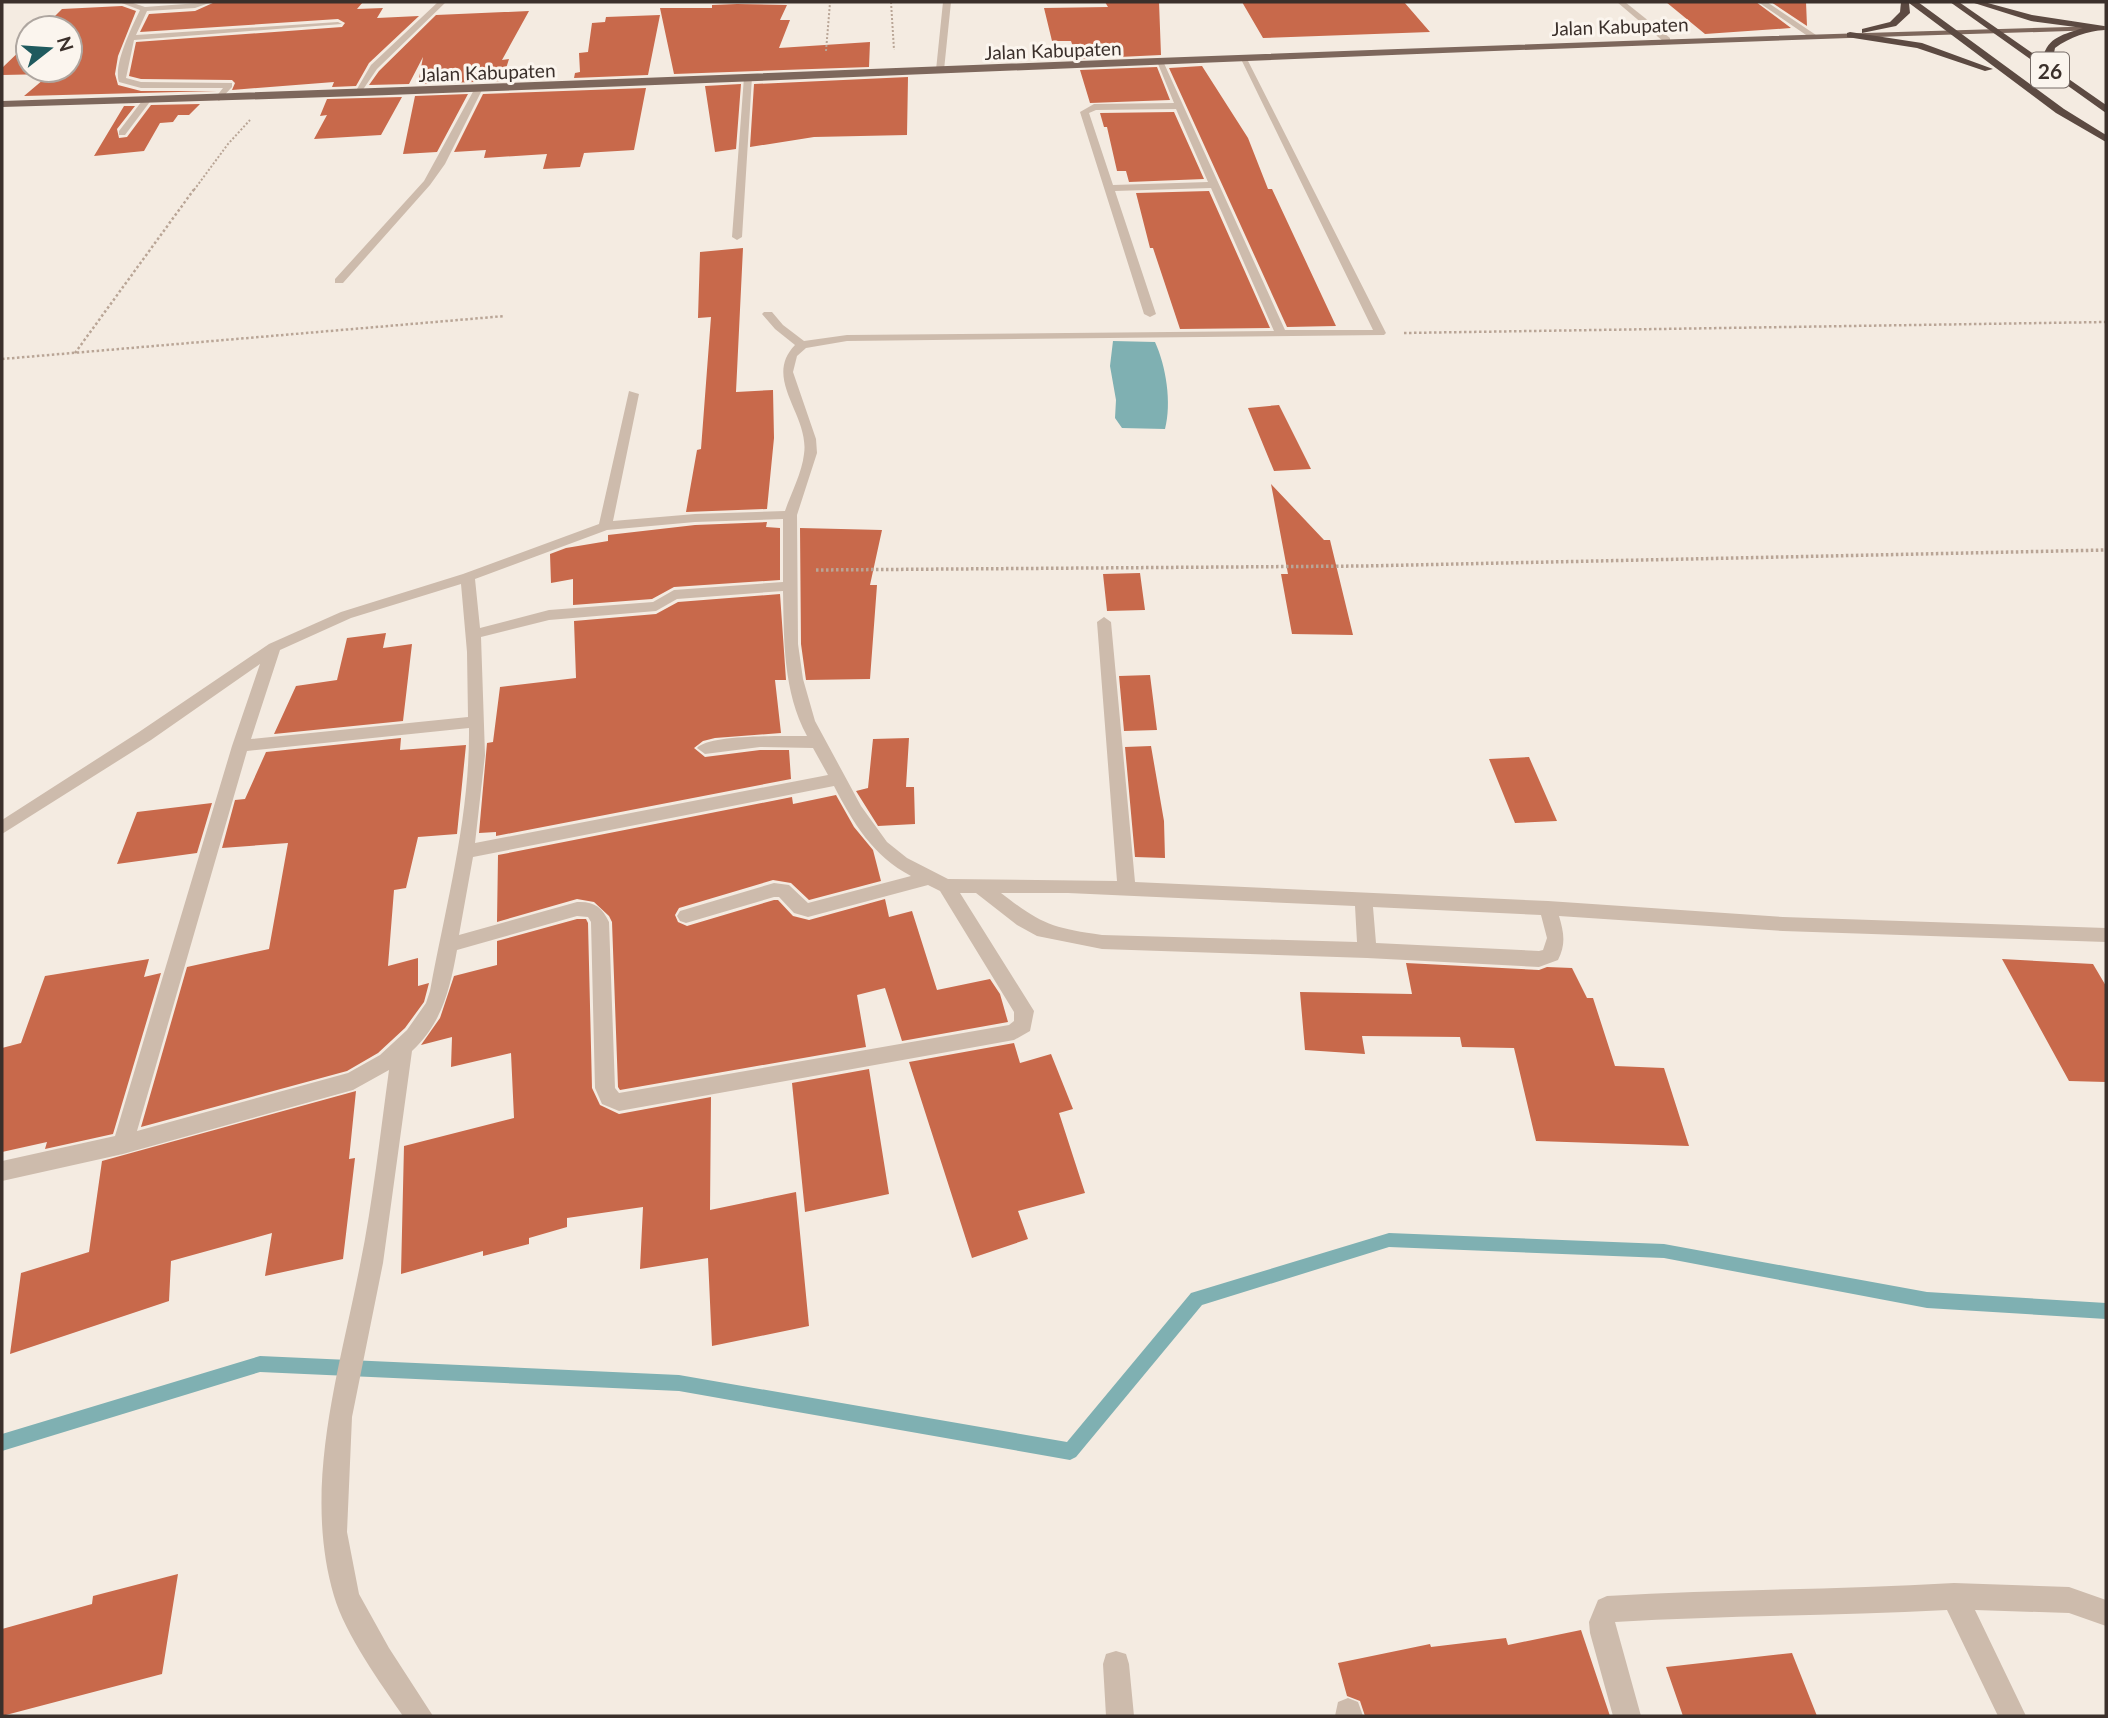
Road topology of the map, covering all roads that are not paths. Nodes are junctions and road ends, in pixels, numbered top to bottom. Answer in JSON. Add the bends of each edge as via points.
{"nodes":[{"id":1,"x":123,"y":2,"type":"edge"},
{"id":2,"x":208,"y":2,"type":"edge"},
{"id":3,"x":442,"y":2,"type":"edge"},
{"id":4,"x":947,"y":2,"type":"edge"},
{"id":5,"x":1621,"y":2,"type":"edge"},
{"id":6,"x":1762,"y":2,"type":"edge"},
{"id":7,"x":1905,"y":2,"type":"edge"},
{"id":8,"x":1913,"y":2,"type":"edge"},
{"id":9,"x":1954,"y":2,"type":"edge"},
{"id":10,"x":1975,"y":2,"type":"edge"},
{"id":11,"x":144,"y":9,"type":"junction"},
{"id":12,"x":338,"y":23,"type":"dead end"},
{"id":13,"x":2100,"y":28,"type":"edge"},
{"id":14,"x":1994,"y":31,"type":"junction"},
{"id":15,"x":1953,"y":32,"type":"junction"},
{"id":16,"x":1846,"y":35,"type":"junction"},
{"id":17,"x":1812,"y":36,"type":"junction"},
{"id":18,"x":131,"y":38,"type":"junction"},
{"id":19,"x":1667,"y":40,"type":"junction"},
{"id":20,"x":1242,"y":57,"type":"junction"},
{"id":21,"x":1159,"y":61,"type":"junction"},
{"id":22,"x":940,"y":70,"type":"junction"},
{"id":23,"x":748,"y":77,"type":"junction"},
{"id":24,"x":479,"y":88,"type":"junction"},
{"id":25,"x":2077,"y":89,"type":"junction"},
{"id":26,"x":357,"y":92,"type":"junction"},
{"id":27,"x":219,"y":98,"type":"junction"},
{"id":28,"x":148,"y":99,"type":"junction"},
{"id":29,"x":2,"y":104,"type":"edge"},
{"id":30,"x":1180,"y":106,"type":"junction"},
{"id":31,"x":2057,"y":109,"type":"junction"},
{"id":32,"x":2106,"y":109,"type":"edge"},
{"id":33,"x":122,"y":132,"type":"dead end"},
{"id":34,"x":2106,"y":139,"type":"edge"},
{"id":35,"x":2106,"y":149,"type":"edge"},
{"id":36,"x":1213,"y":185,"type":"junction"},
{"id":37,"x":1108,"y":188,"type":"junction"},
{"id":38,"x":737,"y":237,"type":"dead end"},
{"id":39,"x":339,"y":281,"type":"dead end"},
{"id":40,"x":768,"y":314,"type":"dead end"},
{"id":41,"x":1150,"y":314,"type":"dead end"},
{"id":42,"x":1280,"y":334,"type":"junction"},
{"id":43,"x":802,"y":345,"type":"junction"},
{"id":44,"x":633,"y":394,"type":"dead end"},
{"id":45,"x":790,"y":515,"type":"junction"},
{"id":46,"x":605,"y":526,"type":"junction"},
{"id":47,"x":468,"y":577,"type":"junction"},
{"id":48,"x":790,"y":578,"type":"junction"},
{"id":49,"x":1104,"y":622,"type":"dead end"},
{"id":50,"x":474,"y":634,"type":"junction"},
{"id":51,"x":274,"y":647,"type":"junction"},
{"id":52,"x":476,"y":722,"type":"junction"},
{"id":53,"x":818,"y":742,"type":"junction"},
{"id":54,"x":240,"y":746,"type":"junction"},
{"id":55,"x":705,"y":748,"type":"dead end"},
{"id":56,"x":837,"y":779,"type":"junction"},
{"id":57,"x":2,"y":828,"type":"edge"},
{"id":58,"x":465,"y":852,"type":"junction"},
{"id":59,"x":929,"y":878,"type":"junction"},
{"id":60,"x":946,"y":886,"type":"junction"},
{"id":61,"x":980,"y":886,"type":"junction"},
{"id":62,"x":1127,"y":889,"type":"junction"},
{"id":63,"x":1364,"y":900,"type":"junction"},
{"id":64,"x":1548,"y":908,"type":"junction"},
{"id":65,"x":686,"y":916,"type":"dead end"},
{"id":66,"x":2106,"y":935,"type":"edge"},
{"id":67,"x":449,"y":945,"type":"junction"},
{"id":68,"x":1367,"y":950,"type":"junction"},
{"id":69,"x":402,"y":1049,"type":"junction"},
{"id":70,"x":123,"y":1144,"type":"junction"},
{"id":71,"x":2,"y":1171,"type":"edge"},
{"id":72,"x":1954,"y":1595,"type":"junction"},
{"id":73,"x":2106,"y":1614,"type":"edge"},
{"id":74,"x":1116,"y":1664,"type":"dead end"},
{"id":75,"x":419,"y":1716,"type":"edge"},
{"id":76,"x":1120,"y":1716,"type":"edge"},
{"id":77,"x":1627,"y":1716,"type":"edge"},
{"id":78,"x":2012,"y":1716,"type":"edge"}],
"edges":[{"from":1,"to":11,"type":"street"},
{"from":2,"to":11,"type":"street"},
{"from":3,"to":26,"type":"street","via":[[374,67]]},
{"from":4,"to":22,"type":"street"},
{"from":5,"to":19,"type":"street"},
{"from":6,"to":17,"type":"street"},
{"from":7,"to":16,"type":"highway","via":[[1905,13],[1893,24]]},
{"from":8,"to":15,"type":"highway","number":"26"},
{"from":9,"to":14,"type":"highway","number":"26"},
{"from":10,"to":13,"type":"highway","via":[[2031,18]]},
{"from":11,"to":18,"type":"street"},
{"from":12,"to":18,"type":"street"},
{"from":13,"to":14,"type":"main road","name":"Jalan Kabupaten"},
{"from":13,"to":25,"type":"highway","via":[[2054,42],[2047,52],[2052,65]]},
{"from":14,"to":15,"type":"main road","name":"Jalan Kabupaten"},
{"from":14,"to":25,"type":"highway","number":"26"},
{"from":15,"to":16,"type":"main road","name":"Jalan Kabupaten"},
{"from":15,"to":31,"type":"highway","number":"26"},
{"from":16,"to":17,"type":"main road","name":"Jalan Kabupaten"},
{"from":16,"to":31,"type":"highway","via":[[1901,41],[1951,54],[1996,72]]},
{"from":17,"to":19,"type":"main road","name":"Jalan Kabupaten"},
{"from":18,"to":27,"type":"street","via":[[121,75],[126,82],[229,86]]},
{"from":19,"to":20,"type":"main road","name":"Jalan Kabupaten"},
{"from":20,"to":21,"type":"main road","name":"Jalan Kabupaten"},
{"from":20,"to":42,"type":"street","via":[[1380,333]]},
{"from":21,"to":22,"type":"main road","name":"Jalan Kabupaten"},
{"from":21,"to":30,"type":"street"},
{"from":22,"to":23,"type":"main road","name":"Jalan Kabupaten"},
{"from":23,"to":24,"type":"main road","name":"Jalan Kabupaten"},
{"from":23,"to":38,"type":"street"},
{"from":24,"to":26,"type":"main road","name":"Jalan Kabupaten"},
{"from":24,"to":39,"type":"street","via":[[427,183]]},
{"from":25,"to":32,"type":"highway","number":"26"},
{"from":26,"to":27,"type":"main road","name":"Jalan Kabupaten"},
{"from":27,"to":28,"type":"main road","name":"Jalan Kabupaten"},
{"from":28,"to":29,"type":"main road","name":"Jalan Kabupaten"},
{"from":28,"to":33,"type":"street"},
{"from":30,"to":36,"type":"street"},
{"from":30,"to":37,"type":"street","via":[[1084,110]]},
{"from":31,"to":34,"type":"highway","number":"26"},
{"from":31,"to":35,"type":"highway"},
{"from":36,"to":37,"type":"street"},
{"from":36,"to":42,"type":"street"},
{"from":37,"to":41,"type":"street"},
{"from":40,"to":43,"type":"street"},
{"from":42,"to":43,"type":"street","via":[[867,337]]},
{"from":43,"to":45,"type":"street","via":[[792,355],[787,372],[811,453]]},
{"from":44,"to":46,"type":"street"},
{"from":45,"to":46,"type":"street"},
{"from":45,"to":48,"type":"street"},
{"from":46,"to":47,"type":"street"},
{"from":47,"to":50,"type":"street"},
{"from":47,"to":51,"type":"street","via":[[346,615]]},
{"from":48,"to":50,"type":"street","via":[[674,595],[656,606],[549,615]]},
{"from":48,"to":53,"type":"street","via":[[795,679]]},
{"from":49,"to":62,"type":"street"},
{"from":50,"to":52,"type":"street"},
{"from":51,"to":54,"type":"street"},
{"from":51,"to":57,"type":"street"},
{"from":52,"to":54,"type":"street"},
{"from":52,"to":58,"type":"street","via":[[477,755]]},
{"from":53,"to":55,"type":"street","via":[[760,741]]},
{"from":53,"to":56,"type":"street"},
{"from":54,"to":70,"type":"street"},
{"from":56,"to":58,"type":"street"},
{"from":56,"to":59,"type":"street","via":[[881,847]]},
{"from":58,"to":67,"type":"street"},
{"from":59,"to":60,"type":"street"},
{"from":59,"to":65,"type":"street","via":[[808,910],[783,890],[774,890]]},
{"from":60,"to":61,"type":"street"},
{"from":60,"to":67,"type":"street","via":[[1024,1011],[1023,1025],[1014,1032],[889,1058],[619,1102],[609,1098],[605,1088],[596,912],[577,909]]},
{"from":61,"to":62,"type":"street"},
{"from":61,"to":68,"type":"street","via":[[1023,920],[1072,939]]},
{"from":62,"to":63,"type":"street"},
{"from":63,"to":64,"type":"street"},
{"from":63,"to":68,"type":"street"},
{"from":64,"to":66,"type":"street","via":[[1783,924]]},
{"from":64,"to":68,"type":"street","via":[[1556,944],[1551,955],[1539,960]]},
{"from":67,"to":69,"type":"street","via":[[434,1007]]},
{"from":69,"to":70,"type":"street","via":[[353,1081]]},
{"from":69,"to":75,"type":"street","via":[[372,1264],[340,1417],[334,1532],[347,1597],[379,1658]]},
{"from":70,"to":71,"type":"street"},
{"from":72,"to":73,"type":"street","via":[[2069,1601]]},
{"from":72,"to":77,"type":"street","via":[[1607,1609],[1602,1633]]},
{"from":72,"to":78,"type":"street"},
{"from":74,"to":76,"type":"street"}]}
